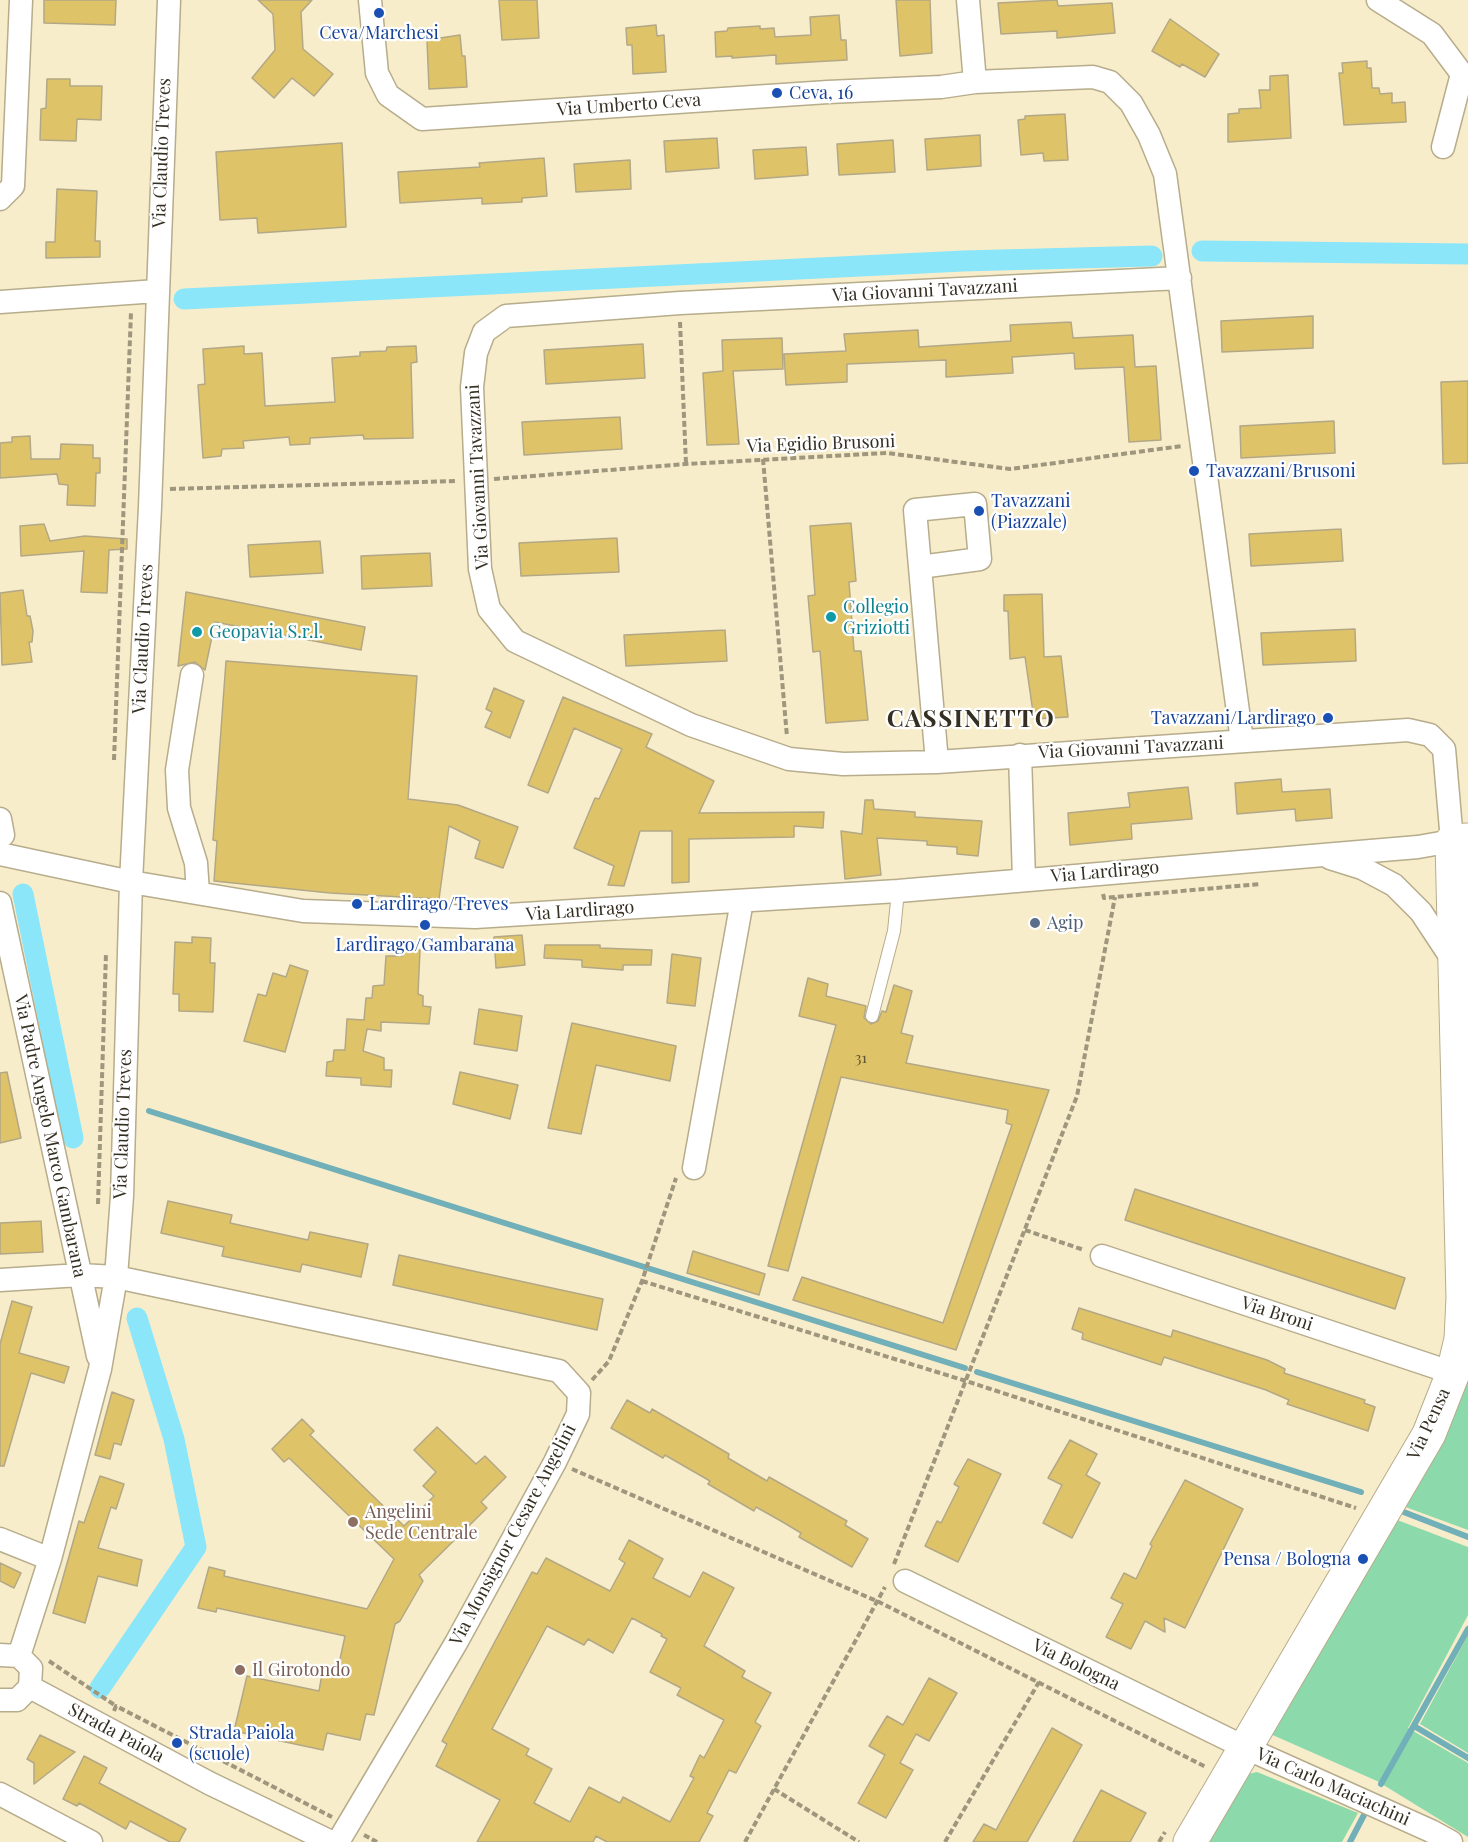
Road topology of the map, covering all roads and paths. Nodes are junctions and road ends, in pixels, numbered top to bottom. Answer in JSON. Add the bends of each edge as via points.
{"nodes":[{"id":1,"x":21,"y":0,"type":"edge"},
{"id":2,"x":169,"y":0,"type":"edge"},
{"id":3,"x":370,"y":0,"type":"edge"},
{"id":4,"x":968,"y":0,"type":"edge"},
{"id":5,"x":1378,"y":0,"type":"edge"},
{"id":6,"x":975,"y":82,"type":"junction"},
{"id":7,"x":1443,"y":147,"type":"dead end"},
{"id":8,"x":0,"y":199,"type":"edge"},
{"id":9,"x":1180,"y":278,"type":"junction"},
{"id":10,"x":157,"y":291,"type":"junction"},
{"id":11,"x":0,"y":302,"type":"edge"},
{"id":12,"x":680,"y":303,"type":"junction"},
{"id":13,"x":1200,"y":444,"type":"junction"},
{"id":14,"x":763,"y":459,"type":"junction"},
{"id":15,"x":686,"y":464,"type":"junction"},
{"id":16,"x":476,"y":480,"type":"junction"},
{"id":17,"x":150,"y":507,"type":"junction"},
{"id":18,"x":920,"y":567,"type":"dead end"},
{"id":19,"x":192,"y":675,"type":"dead end"},
{"id":20,"x":1242,"y":741,"type":"junction"},
{"id":21,"x":1020,"y":755,"type":"junction"},
{"id":22,"x":789,"y":759,"type":"junction"},
{"id":23,"x":937,"y":762,"type":"junction"},
{"id":24,"x":1,"y":836,"type":"edge"},
{"id":25,"x":1460,"y":841,"type":"edge"},
{"id":26,"x":1320,"y":855,"type":"junction"},
{"id":27,"x":1103,"y":872,"type":"junction"},
{"id":28,"x":1024,"y":879,"type":"junction"},
{"id":29,"x":132,"y":882,"type":"junction"},
{"id":30,"x":1264,"y":883,"type":"dead end"},
{"id":31,"x":898,"y":891,"type":"junction"},
{"id":32,"x":198,"y":893,"type":"junction"},
{"id":33,"x":1115,"y":897,"type":"junction"},
{"id":34,"x":742,"y":901,"type":"junction"},
{"id":35,"x":0,"y":903,"type":"edge"},
{"id":36,"x":1462,"y":955,"type":"edge"},
{"id":37,"x":872,"y":1016,"type":"dead end"},
{"id":38,"x":694,"y":1168,"type":"joint"},
{"id":39,"x":1464,"y":1217,"type":"edge"},
{"id":40,"x":1024,"y":1230,"type":"junction"},
{"id":41,"x":1102,"y":1256,"type":"joint"},
{"id":42,"x":80,"y":1275,"type":"junction"},
{"id":43,"x":116,"y":1277,"type":"junction"},
{"id":44,"x":0,"y":1280,"type":"edge"},
{"id":45,"x":642,"y":1281,"type":"junction"},
{"id":46,"x":100,"y":1369,"type":"junction"},
{"id":47,"x":1453,"y":1373,"type":"junction"},
{"id":48,"x":966,"y":1381,"type":"junction"},
{"id":49,"x":579,"y":1403,"type":"junction"},
{"id":50,"x":555,"y":1462,"type":"junction"},
{"id":51,"x":1380,"y":1517,"type":"junction"},
{"id":52,"x":0,"y":1539,"type":"edge"},
{"id":53,"x":50,"y":1560,"type":"junction"},
{"id":54,"x":895,"y":1576,"type":"junction"},
{"id":55,"x":879,"y":1602,"type":"junction"},
{"id":56,"x":14,"y":1652,"type":"edge"},
{"id":57,"x":1039,"y":1682,"type":"junction"},
{"id":58,"x":30,"y":1687,"type":"junction"},
{"id":59,"x":0,"y":1700,"type":"edge"},
{"id":60,"x":116,"y":1706,"type":"junction"},
{"id":61,"x":105,"y":1728,"type":"junction"},
{"id":62,"x":1234,"y":1743,"type":"junction"},
{"id":63,"x":1211,"y":1774,"type":"junction"},
{"id":64,"x":774,"y":1789,"type":"junction"},
{"id":65,"x":0,"y":1794,"type":"edge"},
{"id":66,"x":1180,"y":1833,"type":"edge"},
{"id":67,"x":331,"y":1838,"type":"edge"},
{"id":68,"x":91,"y":1842,"type":"edge"},
{"id":69,"x":377,"y":1842,"type":"edge"},
{"id":70,"x":745,"y":1842,"type":"edge"},
{"id":71,"x":859,"y":1842,"type":"edge"},
{"id":72,"x":945,"y":1842,"type":"edge"},
{"id":73,"x":1159,"y":1842,"type":"edge"},
{"id":74,"x":1451,"y":1842,"type":"edge"}],
"edges":[{"from":1,"to":8,"type":"street","via":[[13,186]]},
{"from":2,"to":10,"type":"street","name":"Via Claudio Treves"},
{"from":3,"to":6,"type":"street","name":"Via Umberto Ceva","via":[[377,73],[388,95],[422,119]]},
{"from":4,"to":6,"type":"street"},
{"from":5,"to":7,"type":"street","via":[[1432,34],[1462,74]]},
{"from":6,"to":9,"type":"street","name":"Via Giovanni Tavazzani","via":[[1093,77],[1110,82],[1131,103],[1165,174]]},
{"from":9,"to":12,"type":"street","name":"Via Giovanni Tavazzani"},
{"from":9,"to":13,"type":"street","name":"Via Giovanni Tavazzani"},
{"from":10,"to":11,"type":"street"},
{"from":10,"to":17,"type":"street","name":"Via Claudio Treves"},
{"from":12,"to":15,"type":"path"},
{"from":12,"to":16,"type":"street","name":"Via Giovanni Tavazzani","via":[[506,316],[484,332],[476,353],[472,387]]},
{"from":13,"to":14,"type":"path","name":"Via Egidio Brusoni","via":[[1010,469],[887,453]]},
{"from":13,"to":20,"type":"street","name":"Via Giovanni Tavazzani"},
{"from":14,"to":15,"type":"path","name":"Via Egidio Brusoni"},
{"from":14,"to":22,"type":"path"},
{"from":15,"to":16,"type":"path","name":"Via Egidio Brusoni"},
{"from":16,"to":17,"type":"path","name":"Via Egidio Brusoni","via":[[169,489]]},
{"from":16,"to":22,"type":"street","name":"Via Giovanni Tavazzani","via":[[480,569],[489,609],[515,641],[691,725]]},
{"from":17,"to":29,"type":"street","name":"Via Claudio Treves"},
{"from":18,"to":23,"type":"street"},
{"from":19,"to":32,"type":"street","via":[[177,770],[179,808],[196,863]]},
{"from":20,"to":21,"type":"street","name":"Via Giovanni Tavazzani"},
{"from":20,"to":25,"type":"street","name":"Via Giovanni Tavazzani","via":[[1408,730],[1430,735],[1444,749]]},
{"from":21,"to":23,"type":"street","name":"Via Giovanni Tavazzani"},
{"from":21,"to":28,"type":"street","name":"Via Giovanni Tavazzani"},
{"from":22,"to":23,"type":"street","name":"Via Giovanni Tavazzani","via":[[843,764]]},
{"from":24,"to":29,"type":"street","name":"Via Lardirago"},
{"from":25,"to":26,"type":"street","name":"Via Lardirago"},
{"from":25,"to":36,"type":"street","name":"Via Pensa"},
{"from":26,"to":27,"type":"street","name":"Via Lardirago"},
{"from":26,"to":36,"type":"street","via":[[1362,868],[1394,885]]},
{"from":27,"to":28,"type":"street","name":"Via Lardirago"},
{"from":27,"to":33,"type":"path","via":[[1104,898]]},
{"from":28,"to":31,"type":"street","name":"Via Lardirago"},
{"from":29,"to":32,"type":"street","name":"Via Lardirago"},
{"from":29,"to":43,"type":"street","name":"Via Claudio Treves"},
{"from":30,"to":33,"type":"path"},
{"from":31,"to":34,"type":"street","name":"Via Lardirago"},
{"from":31,"to":37,"type":"lane","via":[[894,931]]},
{"from":32,"to":34,"type":"street","name":"Via Lardirago","via":[[303,910],[475,917]]},
{"from":33,"to":40,"type":"path","via":[[1077,1096]]},
{"from":34,"to":38,"type":"street"},
{"from":35,"to":42,"type":"street","name":"Via Padre Angelo Marco Gambarana"},
{"from":36,"to":39,"type":"street","name":"Via Pensa"},
{"from":38,"to":45,"type":"path","via":[[677,1175]]},
{"from":39,"to":47,"type":"street","name":"Via Pensa","via":[[1461,1339]]},
{"from":40,"to":41,"type":"path"},
{"from":40,"to":48,"type":"path"},
{"from":41,"to":47,"type":"street","name":"Via Broni"},
{"from":42,"to":43,"type":"street"},
{"from":42,"to":44,"type":"street"},
{"from":42,"to":46,"type":"street","name":"Via Padre Angelo Marco Gambarana"},
{"from":43,"to":46,"type":"street","name":"Via Padre Angelo Marco Gambarana"},
{"from":43,"to":49,"type":"street","via":[[559,1371]]},
{"from":45,"to":48,"type":"path"},
{"from":45,"to":49,"type":"path","via":[[609,1362]]},
{"from":46,"to":53,"type":"street","name":"Via Padre Angelo Marco Gambarana"},
{"from":47,"to":51,"type":"street","name":"Via Pensa","via":[[1429,1434]]},
{"from":48,"to":51,"type":"path"},
{"from":48,"to":54,"type":"path"},
{"from":49,"to":50,"type":"street","name":"Via Monsignor Cesare Angelini"},
{"from":50,"to":55,"type":"path"},
{"from":50,"to":67,"type":"street","name":"Via Monsignor Cesare Angelini","via":[[398,1743]]},
{"from":51,"to":62,"type":"street","name":"Via Pensa"},
{"from":52,"to":53,"type":"street"},
{"from":53,"to":56,"type":"street","name":"Via Padre Angelo Marco Gambarana"},
{"from":54,"to":55,"type":"path"},
{"from":54,"to":62,"type":"street","name":"Via Bologna"},
{"from":55,"to":57,"type":"path"},
{"from":55,"to":64,"type":"path"},
{"from":56,"to":58,"type":"street","via":[[31,1668]]},
{"from":56,"to":60,"type":"path"},
{"from":57,"to":63,"type":"path"},
{"from":57,"to":72,"type":"path"},
{"from":58,"to":59,"type":"street","via":[[16,1700]]},
{"from":58,"to":61,"type":"street","name":"Strada Paiola"},
{"from":60,"to":61,"type":"path"},
{"from":60,"to":67,"type":"path"},
{"from":61,"to":67,"type":"street","name":"Strada Paiola","via":[[209,1783]]},
{"from":62,"to":63,"type":"street","name":"Via Pensa"},
{"from":62,"to":63,"type":"path"},
{"from":62,"to":74,"type":"street","name":"Via Carlo Maciachini"},
{"from":63,"to":66,"type":"street","name":"Via Pensa"},
{"from":64,"to":70,"type":"path"},
{"from":64,"to":71,"type":"path"},
{"from":65,"to":68,"type":"street"},
{"from":66,"to":73,"type":"path"},
{"from":67,"to":69,"type":"path"}]}
